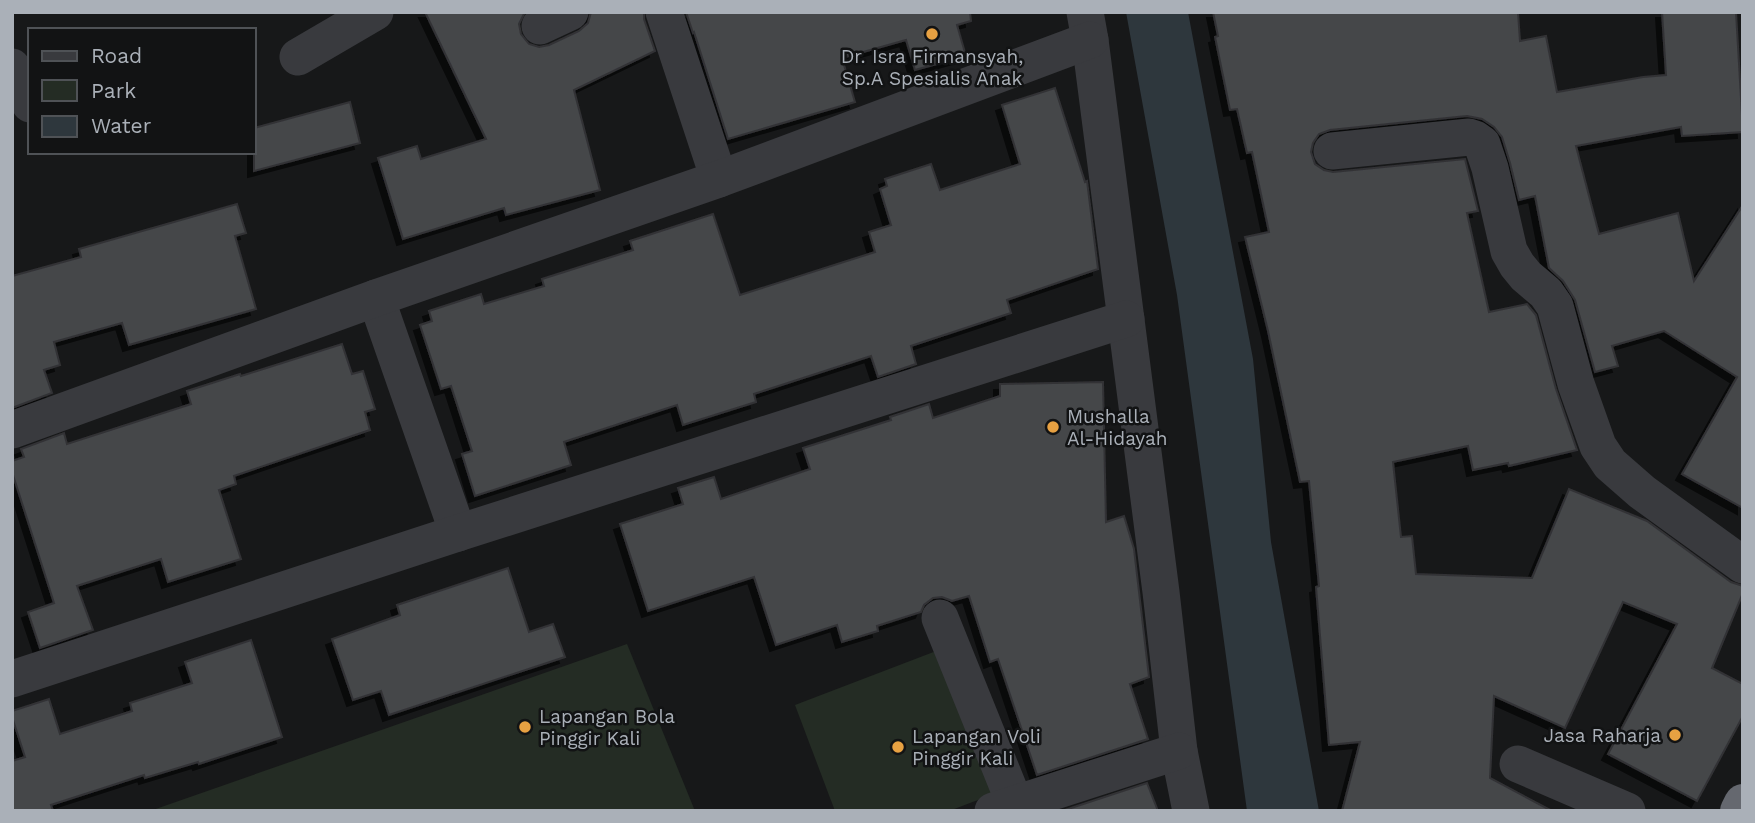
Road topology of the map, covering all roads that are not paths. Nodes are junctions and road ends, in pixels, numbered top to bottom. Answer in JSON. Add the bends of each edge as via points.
{"nodes":[{"id":1,"x":375,"y":12,"type":"edge"},
{"id":2,"x":664,"y":12,"type":"edge"},
{"id":3,"x":1087,"y":26,"type":"edge"},
{"id":4,"x":298,"y":57,"type":"dead end"},
{"id":5,"x":12,"y":66,"type":"edge"},
{"id":6,"x":28,"y":100,"type":"edge"},
{"id":7,"x":1332,"y":151,"type":"dead end"},
{"id":8,"x":719,"y":179,"type":"junction"},
{"id":9,"x":376,"y":298,"type":"junction"},
{"id":10,"x":1126,"y":319,"type":"junction"},
{"id":11,"x":12,"y":430,"type":"edge"},
{"id":12,"x":458,"y":533,"type":"junction"},
{"id":13,"x":1743,"y":565,"type":"edge"},
{"id":14,"x":940,"y":618,"type":"dead end"},
{"id":15,"x":12,"y":680,"type":"edge"},
{"id":16,"x":1179,"y":751,"type":"junction"},
{"id":17,"x":1518,"y":764,"type":"dead end"},
{"id":18,"x":1743,"y":803,"type":"edge"},
{"id":19,"x":1004,"y":807,"type":"edge"},
{"id":20,"x":1191,"y":811,"type":"edge"},
{"id":21,"x":1627,"y":811,"type":"edge"},
{"id":22,"x":1739,"y":811,"type":"edge"}],
"edges":[{"from":1,"to":4,"type":"street"},
{"from":2,"to":8,"type":"street"},
{"from":3,"to":8,"type":"street"},
{"from":3,"to":10,"type":"street"},
{"from":5,"to":6,"type":"street"},
{"from":7,"to":13,"type":"street","via":[[1469,137],[1482,144],[1510,251],[1555,306],[1598,446],[1610,464],[1642,492]]},
{"from":8,"to":9,"type":"street"},
{"from":9,"to":11,"type":"street"},
{"from":9,"to":12,"type":"street"},
{"from":10,"to":12,"type":"street"},
{"from":10,"to":16,"type":"street"},
{"from":12,"to":15,"type":"street"},
{"from":14,"to":19,"type":"street"},
{"from":16,"to":19,"type":"street"},
{"from":16,"to":20,"type":"street"},
{"from":17,"to":21,"type":"street"},
{"from":18,"to":22,"type":"highway"}]}
